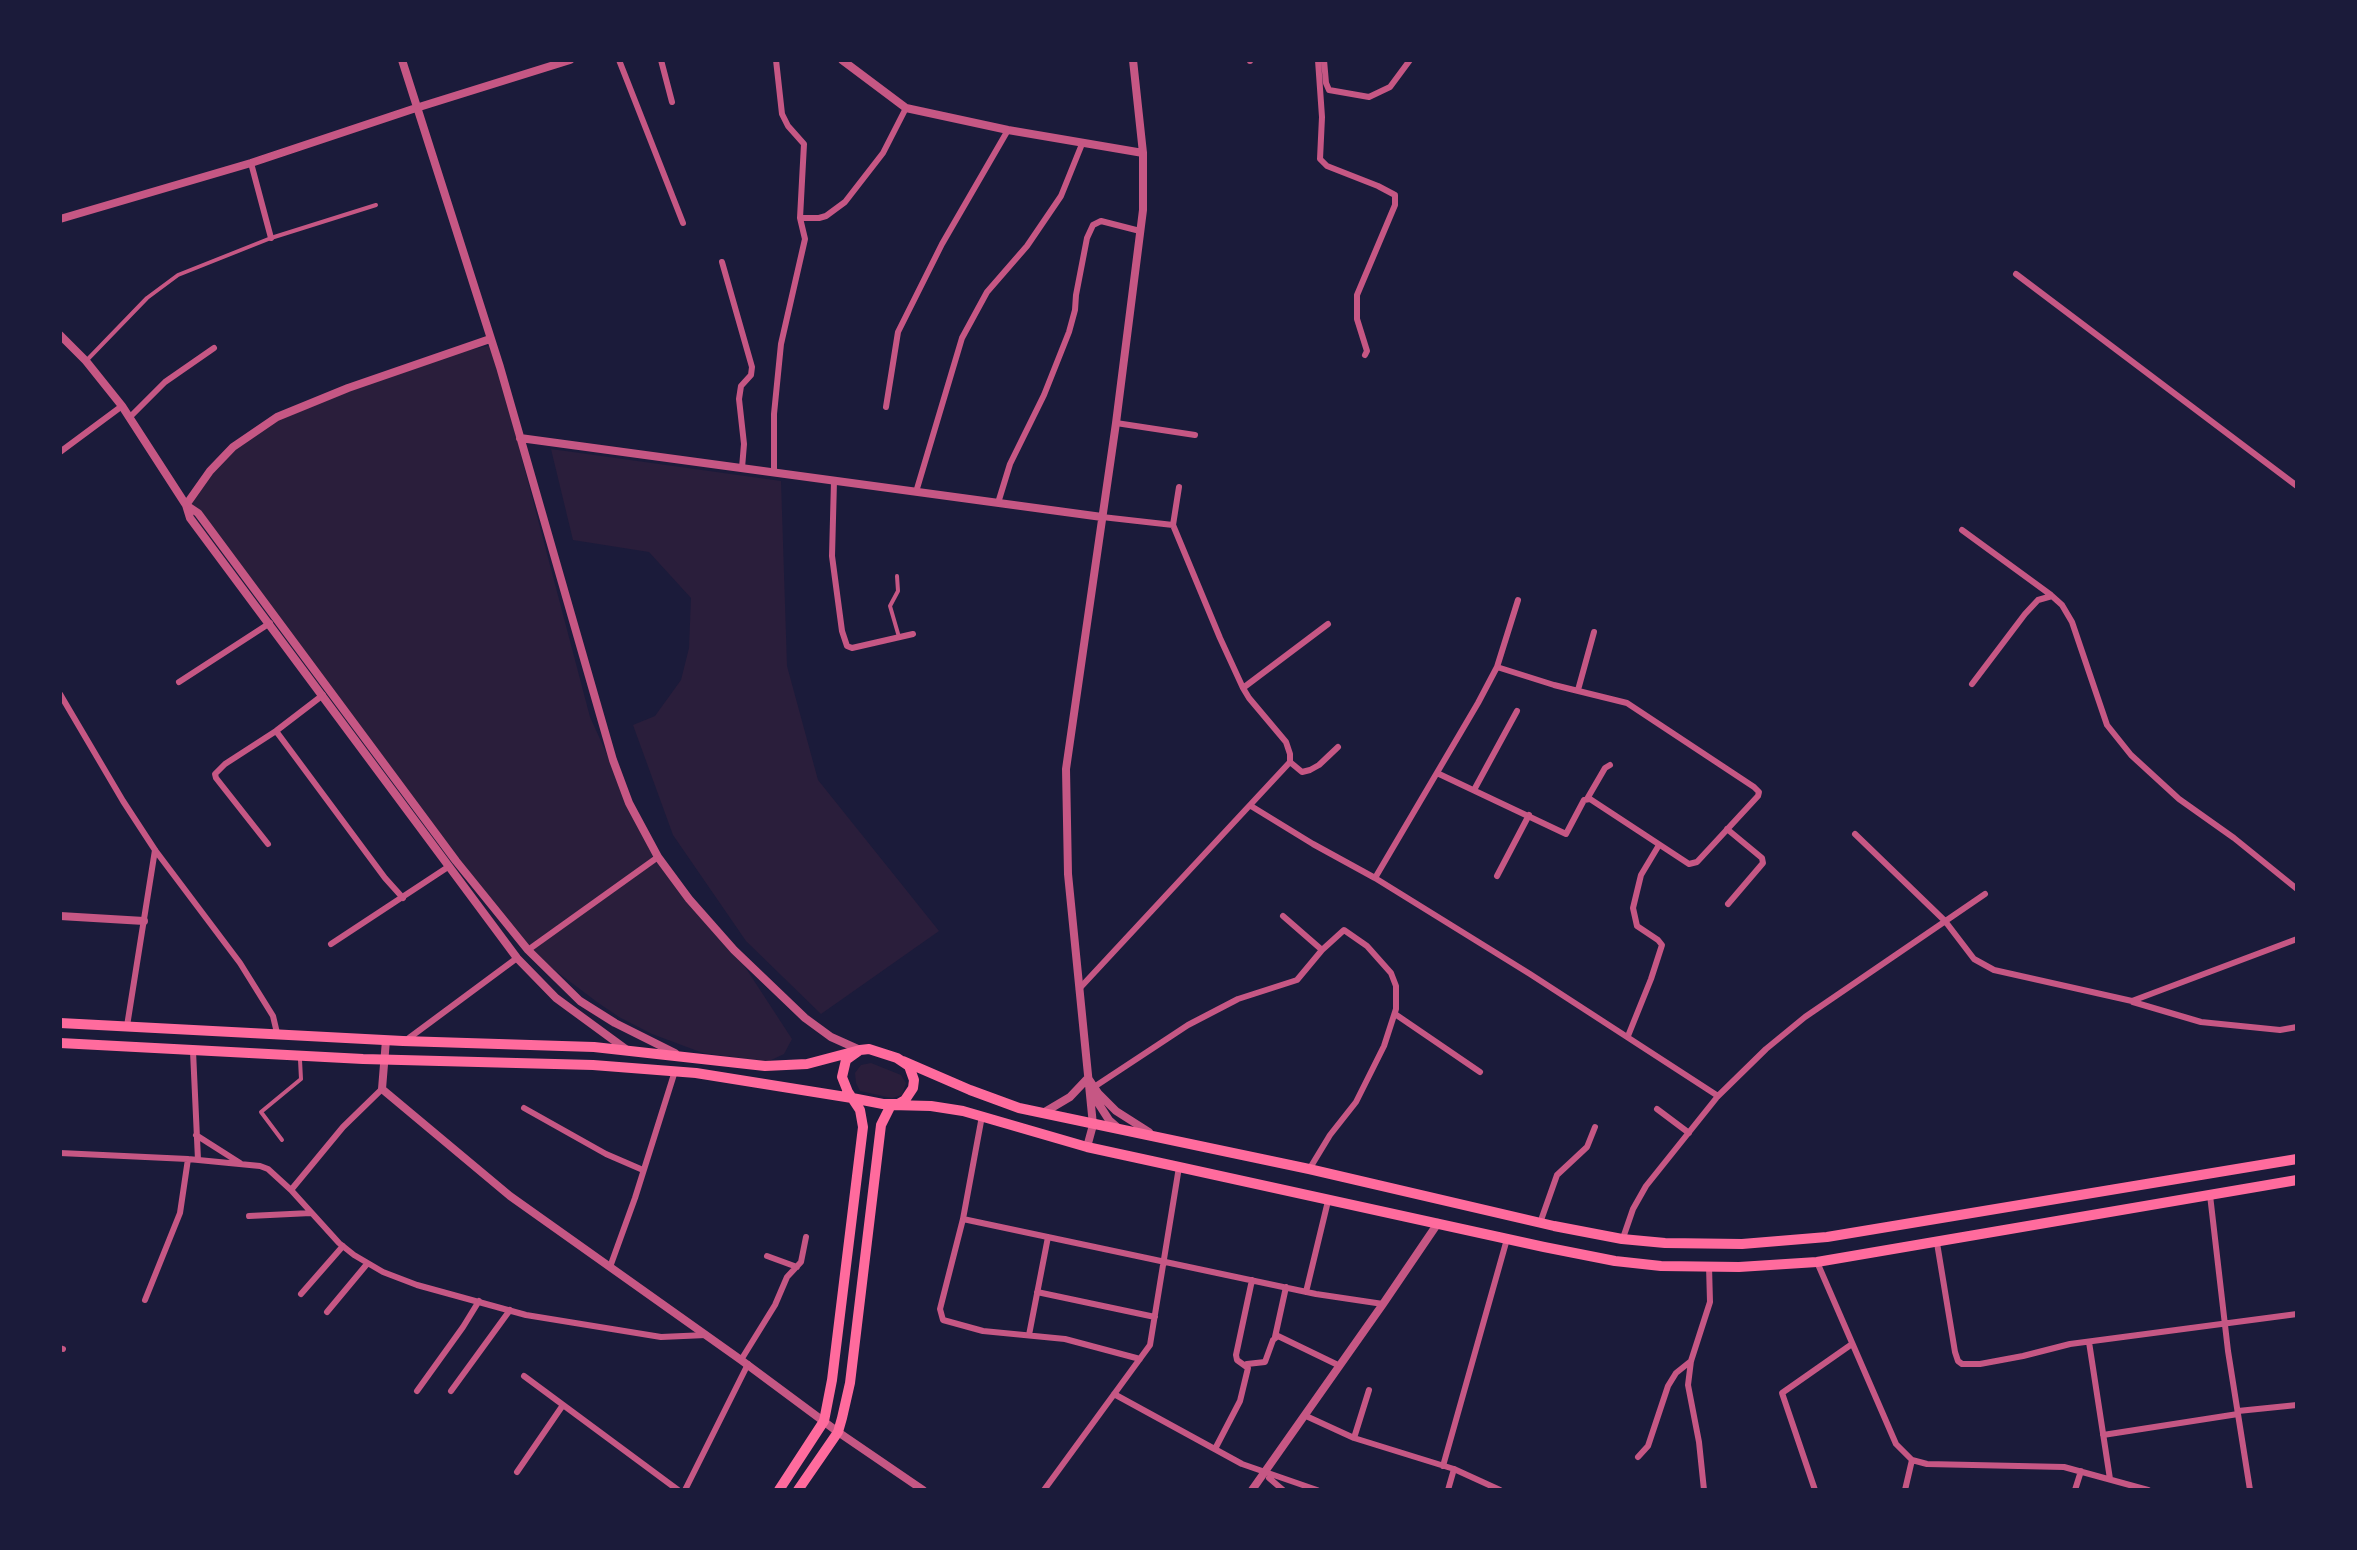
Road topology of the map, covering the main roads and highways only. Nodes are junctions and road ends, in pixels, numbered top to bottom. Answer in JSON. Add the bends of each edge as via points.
{"nodes":[{"id":1,"x":60,"y":1023,"type":"edge"},
{"id":2,"x":60,"y":1044,"type":"edge"},
{"id":3,"x":860,"y":1050,"type":"junction"},
{"id":4,"x":632,"y":1053,"type":"junction"},
{"id":5,"x":903,"y":1061,"type":"junction"},
{"id":6,"x":659,"y":1070,"type":"junction"},
{"id":7,"x":852,"y":1098,"type":"junction"},
{"id":8,"x":891,"y":1105,"type":"junction"},
{"id":9,"x":2297,"y":1159,"type":"edge"},
{"id":10,"x":2297,"y":1180,"type":"edge"},
{"id":11,"x":2126,"y":1188,"type":"junction"},
{"id":12,"x":1444,"y":1200,"type":"junction"},
{"id":13,"x":2127,"y":1209,"type":"junction"},
{"id":14,"x":1438,"y":1223,"type":"junction"},
{"id":15,"x":779,"y":1490,"type":"edge"},
{"id":16,"x":798,"y":1490,"type":"edge"}],
"edges":[{"from":1,"to":4,"type":"main road"},
{"from":2,"to":6,"type":"main road"},
{"from":3,"to":4,"type":"main road","via":[[787,1066]]},
{"from":3,"to":5,"type":"main road"},
{"from":3,"to":7,"type":"main road","via":[[842,1069]]},
{"from":4,"to":6,"type":"main road"},
{"from":5,"to":8,"type":"main road","via":[[913,1088]]},
{"from":5,"to":12,"type":"main road","via":[[1019,1108]]},
{"from":6,"to":7,"type":"main road"},
{"from":7,"to":8,"type":"main road"},
{"from":7,"to":15,"type":"main road","via":[[863,1127],[832,1380],[824,1422]]},
{"from":8,"to":14,"type":"main road","via":[[982,1116],[1087,1147]]},
{"from":8,"to":16,"type":"main road","via":[[882,1121],[850,1383],[838,1432]]},
{"from":9,"to":11,"type":"main road"},
{"from":10,"to":13,"type":"main road"},
{"from":11,"to":12,"type":"main road","via":[[1827,1238],[1742,1244],[1622,1239]]},
{"from":11,"to":13,"type":"main road"},
{"from":12,"to":14,"type":"main road"},
{"from":13,"to":14,"type":"main road","via":[[1817,1262],[1709,1266],[1614,1261]]}]}
